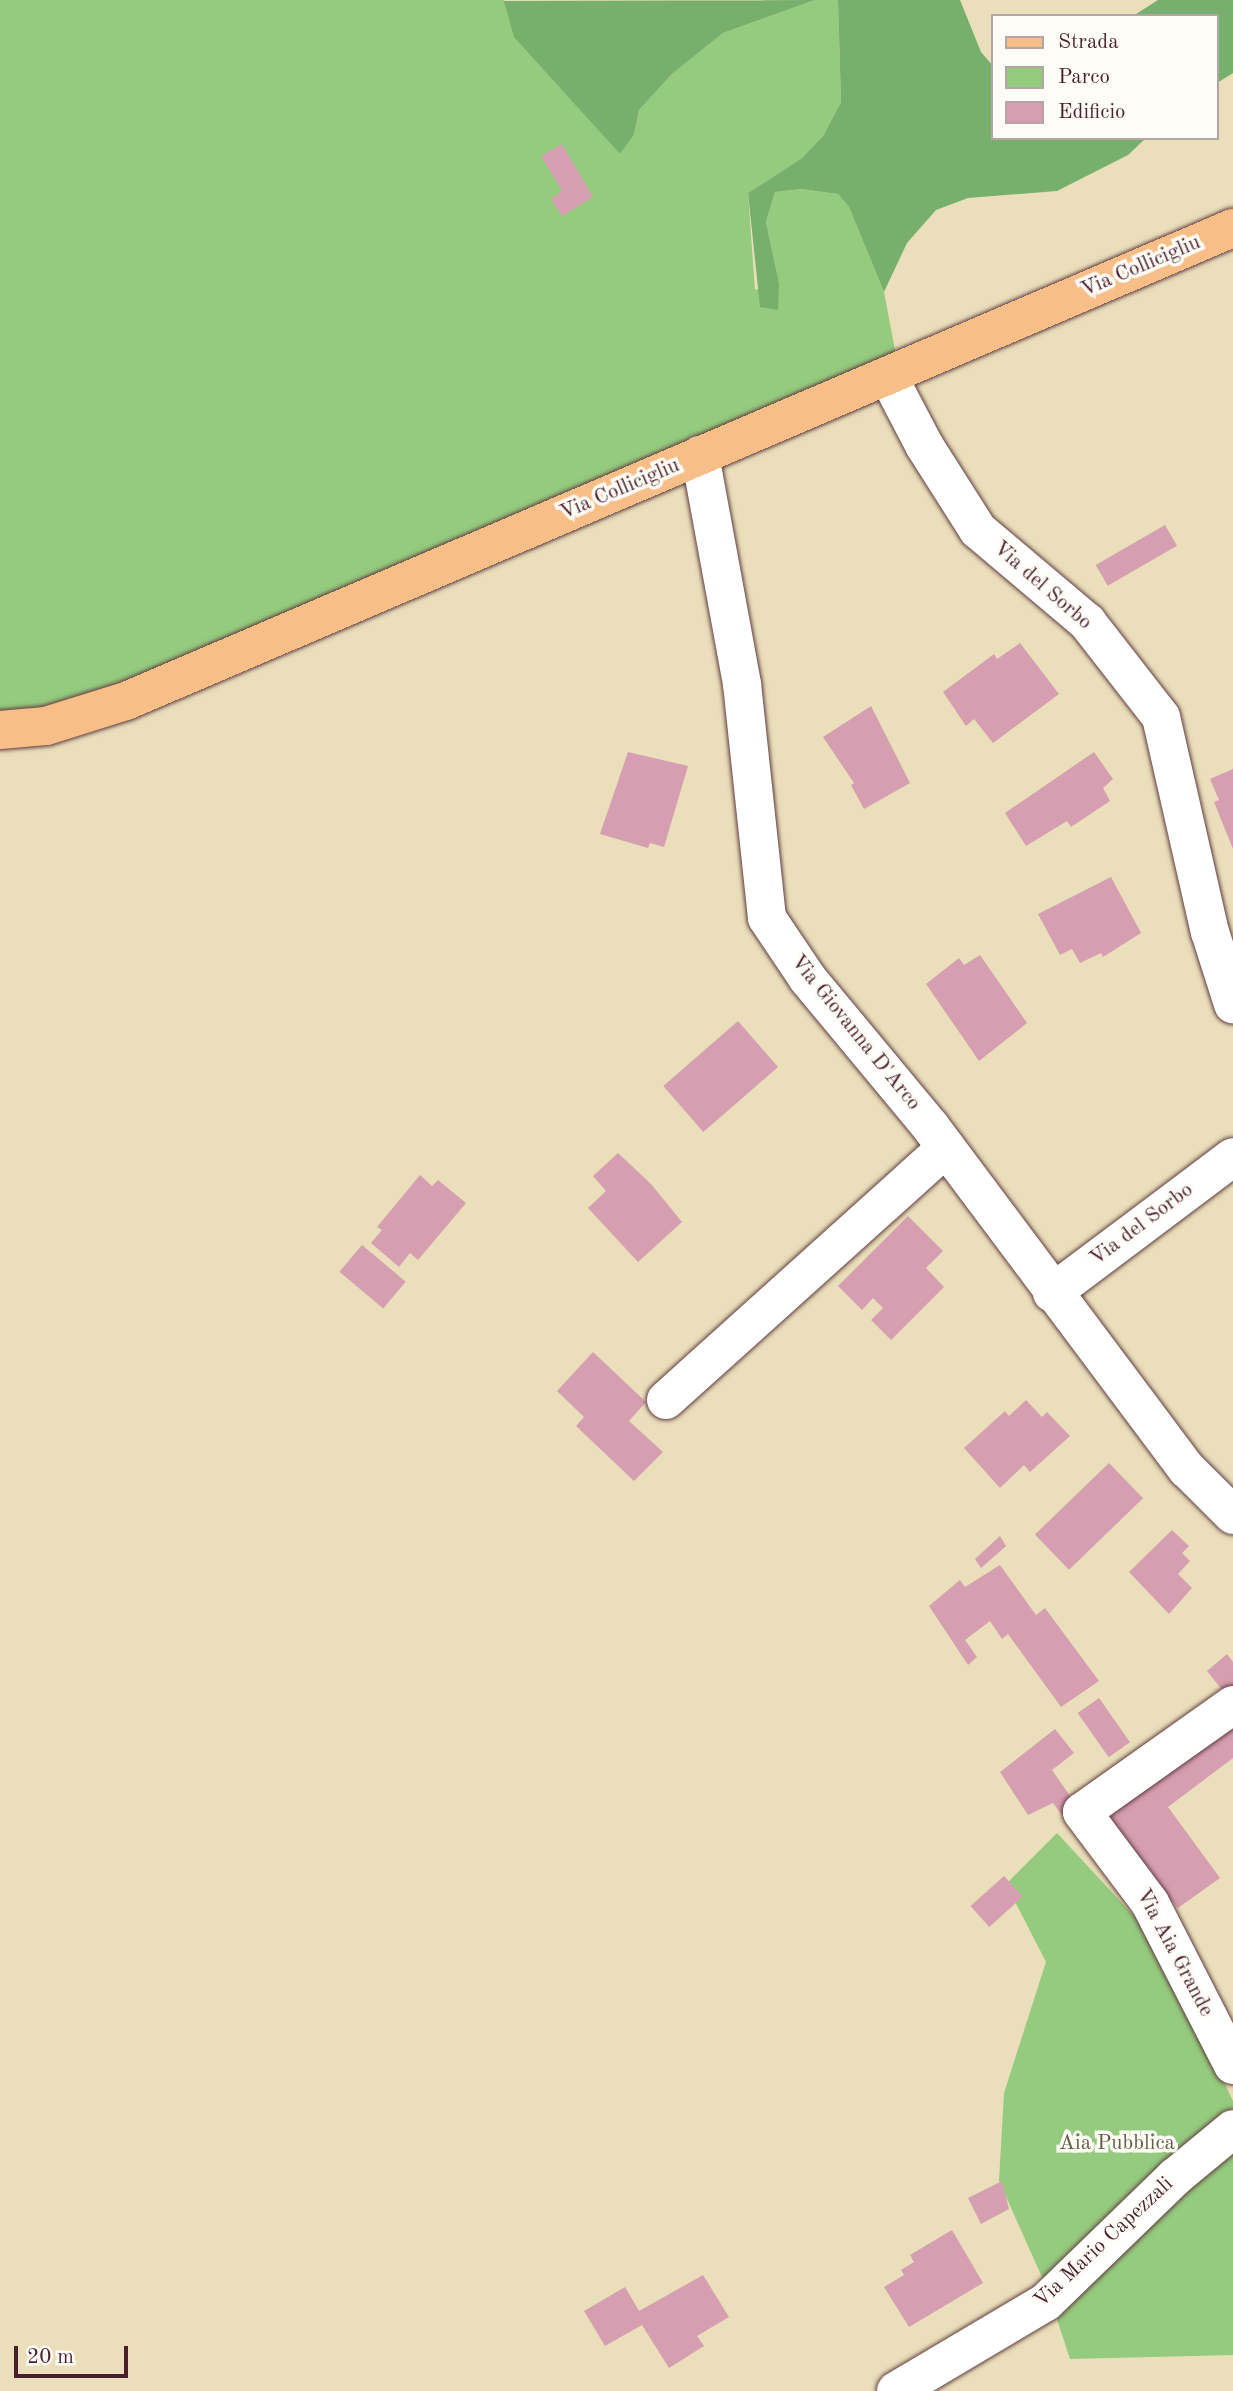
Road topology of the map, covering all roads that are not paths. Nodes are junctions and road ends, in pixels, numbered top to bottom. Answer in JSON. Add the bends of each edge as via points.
{"nodes":[{"id":1,"x":1233,"y":228,"type":"edge"},
{"id":2,"x":888,"y":376,"type":"junction"},
{"id":3,"x":700,"y":455,"type":"junction"},
{"id":4,"x":0,"y":730,"type":"edge"},
{"id":5,"x":1233,"y":1004,"type":"edge"},
{"id":6,"x":946,"y":1147,"type":"junction"},
{"id":7,"x":1233,"y":1157,"type":"edge"},
{"id":8,"x":1052,"y":1293,"type":"junction"},
{"id":9,"x":666,"y":1400,"type":"dead end"},
{"id":10,"x":1233,"y":1516,"type":"edge"},
{"id":11,"x":1233,"y":1705,"type":"edge"},
{"id":12,"x":1233,"y":2065,"type":"edge"},
{"id":13,"x":1233,"y":2129,"type":"edge"},
{"id":14,"x":896,"y":2391,"type":"edge"}],
"edges":[{"from":1,"to":2,"type":"main road","name":"Via Collicigliu"},
{"from":2,"to":3,"type":"main road","name":"Via Collicigliu"},
{"from":2,"to":5,"type":"street","name":"Via del Sorbo","via":[[978,530],[1087,622],[1161,717],[1210,932]]},
{"from":3,"to":4,"type":"main road","name":"Via Collicigliu","via":[[126,701],[46,726]]},
{"from":3,"to":6,"type":"street","name":"Via Giovanna D'Arco","via":[[742,684],[767,918],[807,979]]},
{"from":6,"to":8,"type":"street","name":"Via Giovanna D'Arco"},
{"from":6,"to":9,"type":"street"},
{"from":7,"to":8,"type":"street","name":"Via del Sorbo"},
{"from":8,"to":10,"type":"street","name":"Via Giovanna D'Arco","via":[[1187,1469]]},
{"from":11,"to":12,"type":"street","name":"Via Aia Grande","via":[[1082,1812],[1150,1903]]},
{"from":13,"to":14,"type":"street","name":"Via Mario Capezzali","via":[[1175,2177],[1046,2302]]}]}
